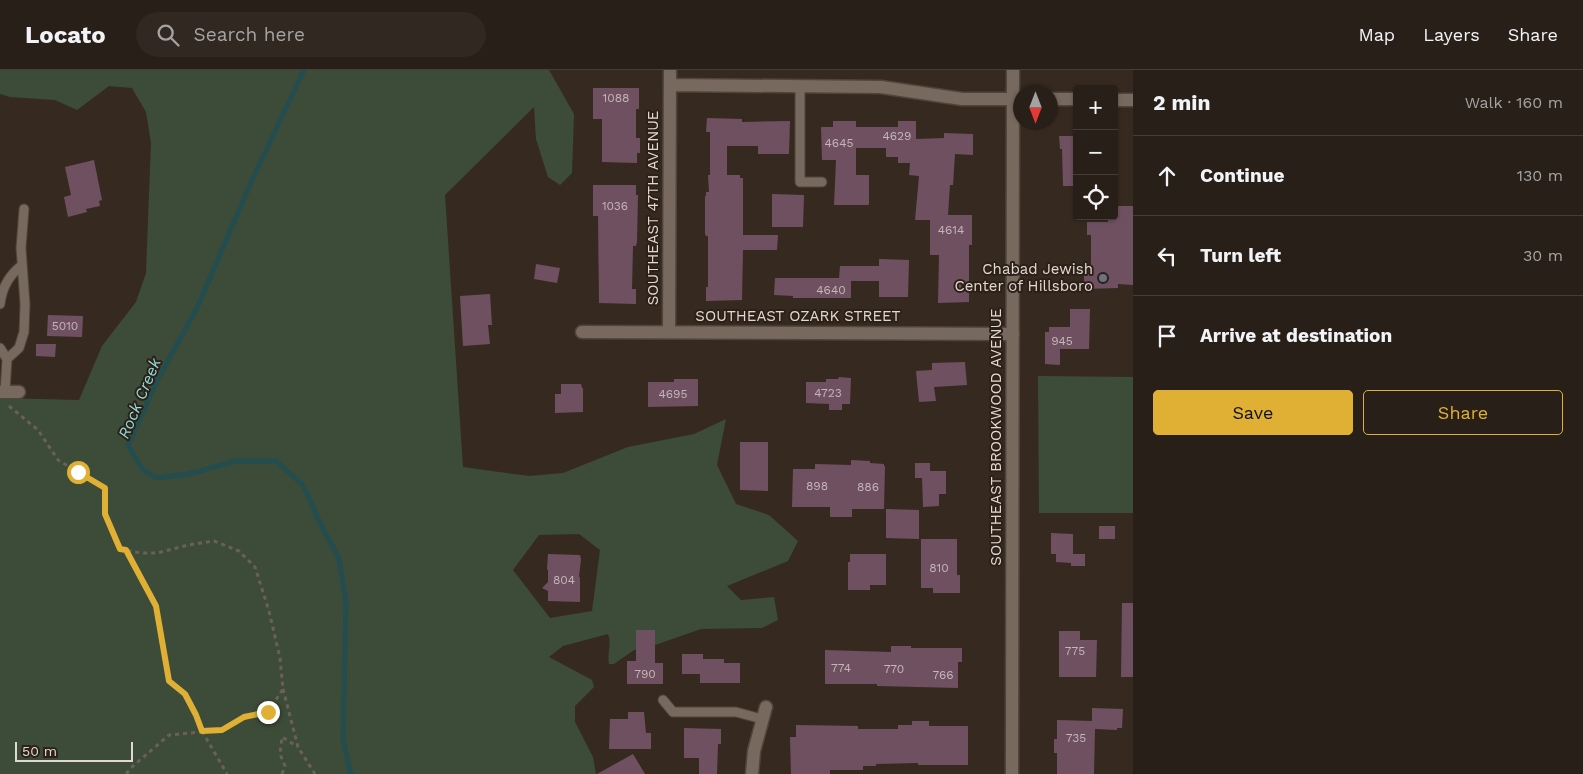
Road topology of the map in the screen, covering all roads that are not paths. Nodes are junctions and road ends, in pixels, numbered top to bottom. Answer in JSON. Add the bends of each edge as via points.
{"nodes":[{"id":1,"x":670,"y":70,"type":"edge"},
{"id":2,"x":1013,"y":70,"type":"edge"},
{"id":3,"x":670,"y":85,"type":"junction"},
{"id":4,"x":1015,"y":85,"type":"edge"},
{"id":5,"x":800,"y":86,"type":"junction"},
{"id":6,"x":1013,"y":99,"type":"edge"},
{"id":7,"x":1058,"y":99,"type":"edge"},
{"id":8,"x":1073,"y":100,"type":"edge"},
{"id":9,"x":1118,"y":100,"type":"edge"},
{"id":10,"x":1133,"y":100,"type":"edge"},
{"id":11,"x":1016,"y":130,"type":"edge"},
{"id":12,"x":822,"y":182,"type":"dead end"},
{"id":13,"x":24,"y":209,"type":"dead end"},
{"id":14,"x":22,"y":265,"type":"junction"},
{"id":15,"x":0,"y":304,"type":"edge"},
{"id":16,"x":669,"y":331,"type":"junction"},
{"id":17,"x":582,"y":332,"type":"dead end"},
{"id":18,"x":1013,"y":334,"type":"junction"},
{"id":19,"x":0,"y":348,"type":"edge"},
{"id":20,"x":7,"y":359,"type":"junction"},
{"id":21,"x":19,"y":392,"type":"dead end"},
{"id":22,"x":4,"y":396,"type":"edge"},
{"id":23,"x":663,"y":700,"type":"dead end"},
{"id":24,"x":764,"y":713,"type":"joint"},
{"id":25,"x":752,"y":774,"type":"edge"},
{"id":26,"x":1012,"y":774,"type":"edge"}],
"edges":[{"from":1,"to":3,"type":"street","name":"SOUTHEAST 47TH AVENUE"},
{"from":2,"to":4,"type":"street","name":"SOUTHEAST BROOKWOOD AVENUE"},
{"from":3,"to":5,"type":"street"},
{"from":3,"to":16,"type":"street","name":"SOUTHEAST 47TH AVENUE"},
{"from":5,"to":6,"type":"street","via":[[881,87],[962,99]]},
{"from":5,"to":12,"type":"lane","via":[[800,182]]},
{"from":7,"to":8,"type":"street"},
{"from":9,"to":10,"type":"street"},
{"from":11,"to":18,"type":"street","name":"SOUTHEAST BROOKWOOD AVENUE"},
{"from":13,"to":14,"type":"lane"},
{"from":14,"to":15,"type":"lane","via":[[6,281]]},
{"from":14,"to":20,"type":"lane","via":[[24,332],[19,348]]},
{"from":16,"to":17,"type":"street","name":"SOUTHEAST OZARK STREET"},
{"from":16,"to":18,"type":"street","name":"SOUTHEAST OZARK STREET"},
{"from":18,"to":26,"type":"street","name":"SOUTHEAST BROOKWOOD AVENUE"},
{"from":19,"to":20,"type":"lane"},
{"from":20,"to":22,"type":"lane"},
{"from":21,"to":22,"type":"street"},
{"from":23,"to":24,"type":"lane","via":[[673,712]]},
{"from":24,"to":25,"type":"street"}]}
